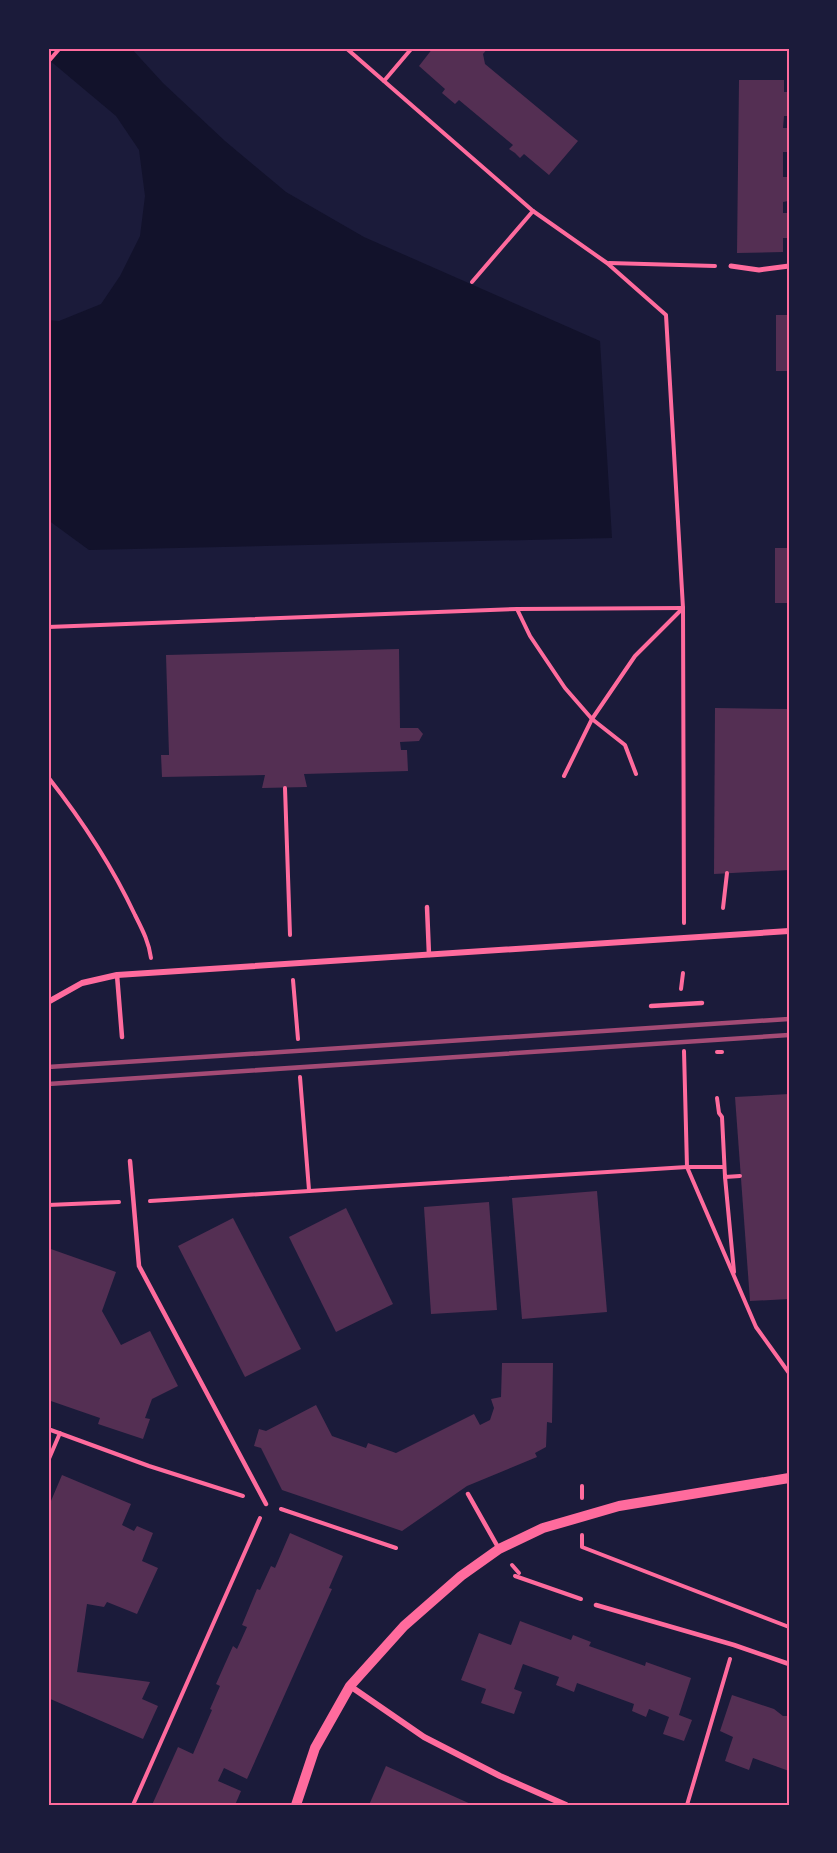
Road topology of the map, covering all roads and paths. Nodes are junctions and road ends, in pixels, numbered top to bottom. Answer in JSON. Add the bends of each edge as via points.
{"nodes":[{"id":1,"x":60,"y":48,"type":"edge"},
{"id":2,"x":346,"y":48,"type":"edge"},
{"id":3,"x":412,"y":48,"type":"edge"},
{"id":4,"x":48,"y":62,"type":"edge"},
{"id":5,"x":384,"y":81,"type":"junction"},
{"id":6,"x":532,"y":211,"type":"junction"},
{"id":7,"x":607,"y":263,"type":"junction"},
{"id":8,"x":731,"y":266,"type":"joint"},
{"id":9,"x":789,"y":266,"type":"edge"},
{"id":10,"x":472,"y":282,"type":"dead end"},
{"id":11,"x":683,"y":608,"type":"junction"},
{"id":12,"x":517,"y":609,"type":"junction"},
{"id":13,"x":48,"y":627,"type":"edge"},
{"id":14,"x":592,"y":719,"type":"junction"},
{"id":15,"x":636,"y":774,"type":"dead end"},
{"id":16,"x":564,"y":776,"type":"dead end"},
{"id":17,"x":48,"y":777,"type":"edge"},
{"id":18,"x":285,"y":788,"type":"dead end"},
{"id":19,"x":727,"y":873,"type":"dead end"},
{"id":20,"x":427,"y":907,"type":"dead end"},
{"id":21,"x":723,"y":908,"type":"dead end"},
{"id":22,"x":684,"y":924,"type":"dead end"},
{"id":23,"x":789,"y":931,"type":"edge"},
{"id":24,"x":290,"y":935,"type":"dead end"},
{"id":25,"x":429,"y":955,"type":"junction"},
{"id":26,"x":151,"y":958,"type":"dead end"},
{"id":27,"x":683,"y":972,"type":"dead end"},
{"id":28,"x":117,"y":975,"type":"junction"},
{"id":29,"x":293,"y":978,"type":"dead end"},
{"id":30,"x":680,"y":993,"type":"dead end"},
{"id":31,"x":48,"y":1002,"type":"edge"},
{"id":32,"x":702,"y":1003,"type":"dead end"},
{"id":33,"x":651,"y":1006,"type":"dead end"},
{"id":34,"x":122,"y":1037,"type":"dead end"},
{"id":35,"x":298,"y":1039,"type":"dead end"},
{"id":36,"x":684,"y":1051,"type":"dead end"},
{"id":37,"x":300,"y":1077,"type":"dead end"},
{"id":38,"x":717,"y":1098,"type":"dead end"},
{"id":39,"x":130,"y":1161,"type":"dead end"},
{"id":40,"x":687,"y":1167,"type":"junction"},
{"id":41,"x":724,"y":1167,"type":"junction"},
{"id":42,"x":741,"y":1176,"type":"dead end"},
{"id":43,"x":724,"y":1177,"type":"junction"},
{"id":44,"x":309,"y":1190,"type":"junction"},
{"id":45,"x":133,"y":1202,"type":"junction"},
{"id":46,"x":48,"y":1205,"type":"edge"},
{"id":47,"x":734,"y":1278,"type":"junction"},
{"id":48,"x":789,"y":1373,"type":"edge"},
{"id":49,"x":48,"y":1429,"type":"edge"},
{"id":50,"x":60,"y":1433,"type":"junction"},
{"id":51,"x":48,"y":1461,"type":"edge"},
{"id":52,"x":789,"y":1478,"type":"edge"},
{"id":53,"x":468,"y":1494,"type":"dead end"},
{"id":54,"x":266,"y":1504,"type":"junction"},
{"id":55,"x":582,"y":1547,"type":"dead end"},
{"id":56,"x":396,"y":1548,"type":"dead end"},
{"id":57,"x":499,"y":1549,"type":"junction"},
{"id":58,"x":515,"y":1576,"type":"dead end"},
{"id":59,"x":596,"y":1605,"type":"joint"},
{"id":60,"x":789,"y":1627,"type":"edge"},
{"id":61,"x":734,"y":1645,"type":"junction"},
{"id":62,"x":789,"y":1664,"type":"edge"},
{"id":63,"x":350,"y":1686,"type":"junction"},
{"id":64,"x":133,"y":1805,"type":"edge"},
{"id":65,"x":296,"y":1805,"type":"edge"},
{"id":66,"x":566,"y":1805,"type":"edge"},
{"id":67,"x":687,"y":1805,"type":"edge"}],
"edges":[{"from":1,"to":4,"type":"path"},
{"from":2,"to":5,"type":"path"},
{"from":3,"to":5,"type":"path"},
{"from":5,"to":6,"type":"path"},
{"from":6,"to":7,"type":"path"},
{"from":6,"to":10,"type":"path"},
{"from":7,"to":8,"type":"path"},
{"from":7,"to":11,"type":"path","via":[[666,315]]},
{"from":8,"to":9,"type":"street","via":[[759,270]]},
{"from":11,"to":12,"type":"path"},
{"from":11,"to":14,"type":"path","via":[[635,656]]},
{"from":11,"to":22,"type":"path"},
{"from":12,"to":13,"type":"path"},
{"from":12,"to":14,"type":"path","via":[[565,688]]},
{"from":14,"to":15,"type":"path","via":[[625,745]]},
{"from":14,"to":16,"type":"path"},
{"from":17,"to":26,"type":"path","via":[[72,808],[123,891],[150,945]]},
{"from":18,"to":24,"type":"path"},
{"from":19,"to":21,"type":"path"},
{"from":20,"to":25,"type":"lane"},
{"from":23,"to":25,"type":"street"},
{"from":25,"to":28,"type":"street"},
{"from":27,"to":30,"type":"path"},
{"from":28,"to":31,"type":"street","via":[[82,983]]},
{"from":28,"to":34,"type":"lane"},
{"from":29,"to":35,"type":"path"},
{"from":32,"to":33,"type":"lane"},
{"from":36,"to":40,"type":"path"},
{"from":37,"to":44,"type":"path"},
{"from":38,"to":41,"type":"path","via":[[722,1117]]},
{"from":39,"to":45,"type":"lane"},
{"from":40,"to":41,"type":"path"},
{"from":40,"to":44,"type":"path"},
{"from":40,"to":47,"type":"path"},
{"from":41,"to":43,"type":"path"},
{"from":42,"to":43,"type":"path"},
{"from":43,"to":47,"type":"path"},
{"from":44,"to":45,"type":"path"},
{"from":45,"to":46,"type":"path"},
{"from":45,"to":54,"type":"lane","via":[[139,1266]]},
{"from":47,"to":48,"type":"path","via":[[756,1327]]},
{"from":49,"to":50,"type":"path"},
{"from":50,"to":51,"type":"path"},
{"from":50,"to":54,"type":"path"},
{"from":52,"to":57,"type":"street","via":[[619,1506],[543,1528]]},
{"from":53,"to":57,"type":"lane"},
{"from":54,"to":56,"type":"path"},
{"from":54,"to":64,"type":"path"},
{"from":55,"to":60,"type":"path"},
{"from":57,"to":63,"type":"street","via":[[404,1626]]},
{"from":58,"to":59,"type":"path"},
{"from":59,"to":61,"type":"lane"},
{"from":61,"to":62,"type":"lane"},
{"from":61,"to":67,"type":"path"},
{"from":63,"to":65,"type":"street","via":[[315,1748]]},
{"from":63,"to":66,"type":"street","via":[[424,1737]]}]}
